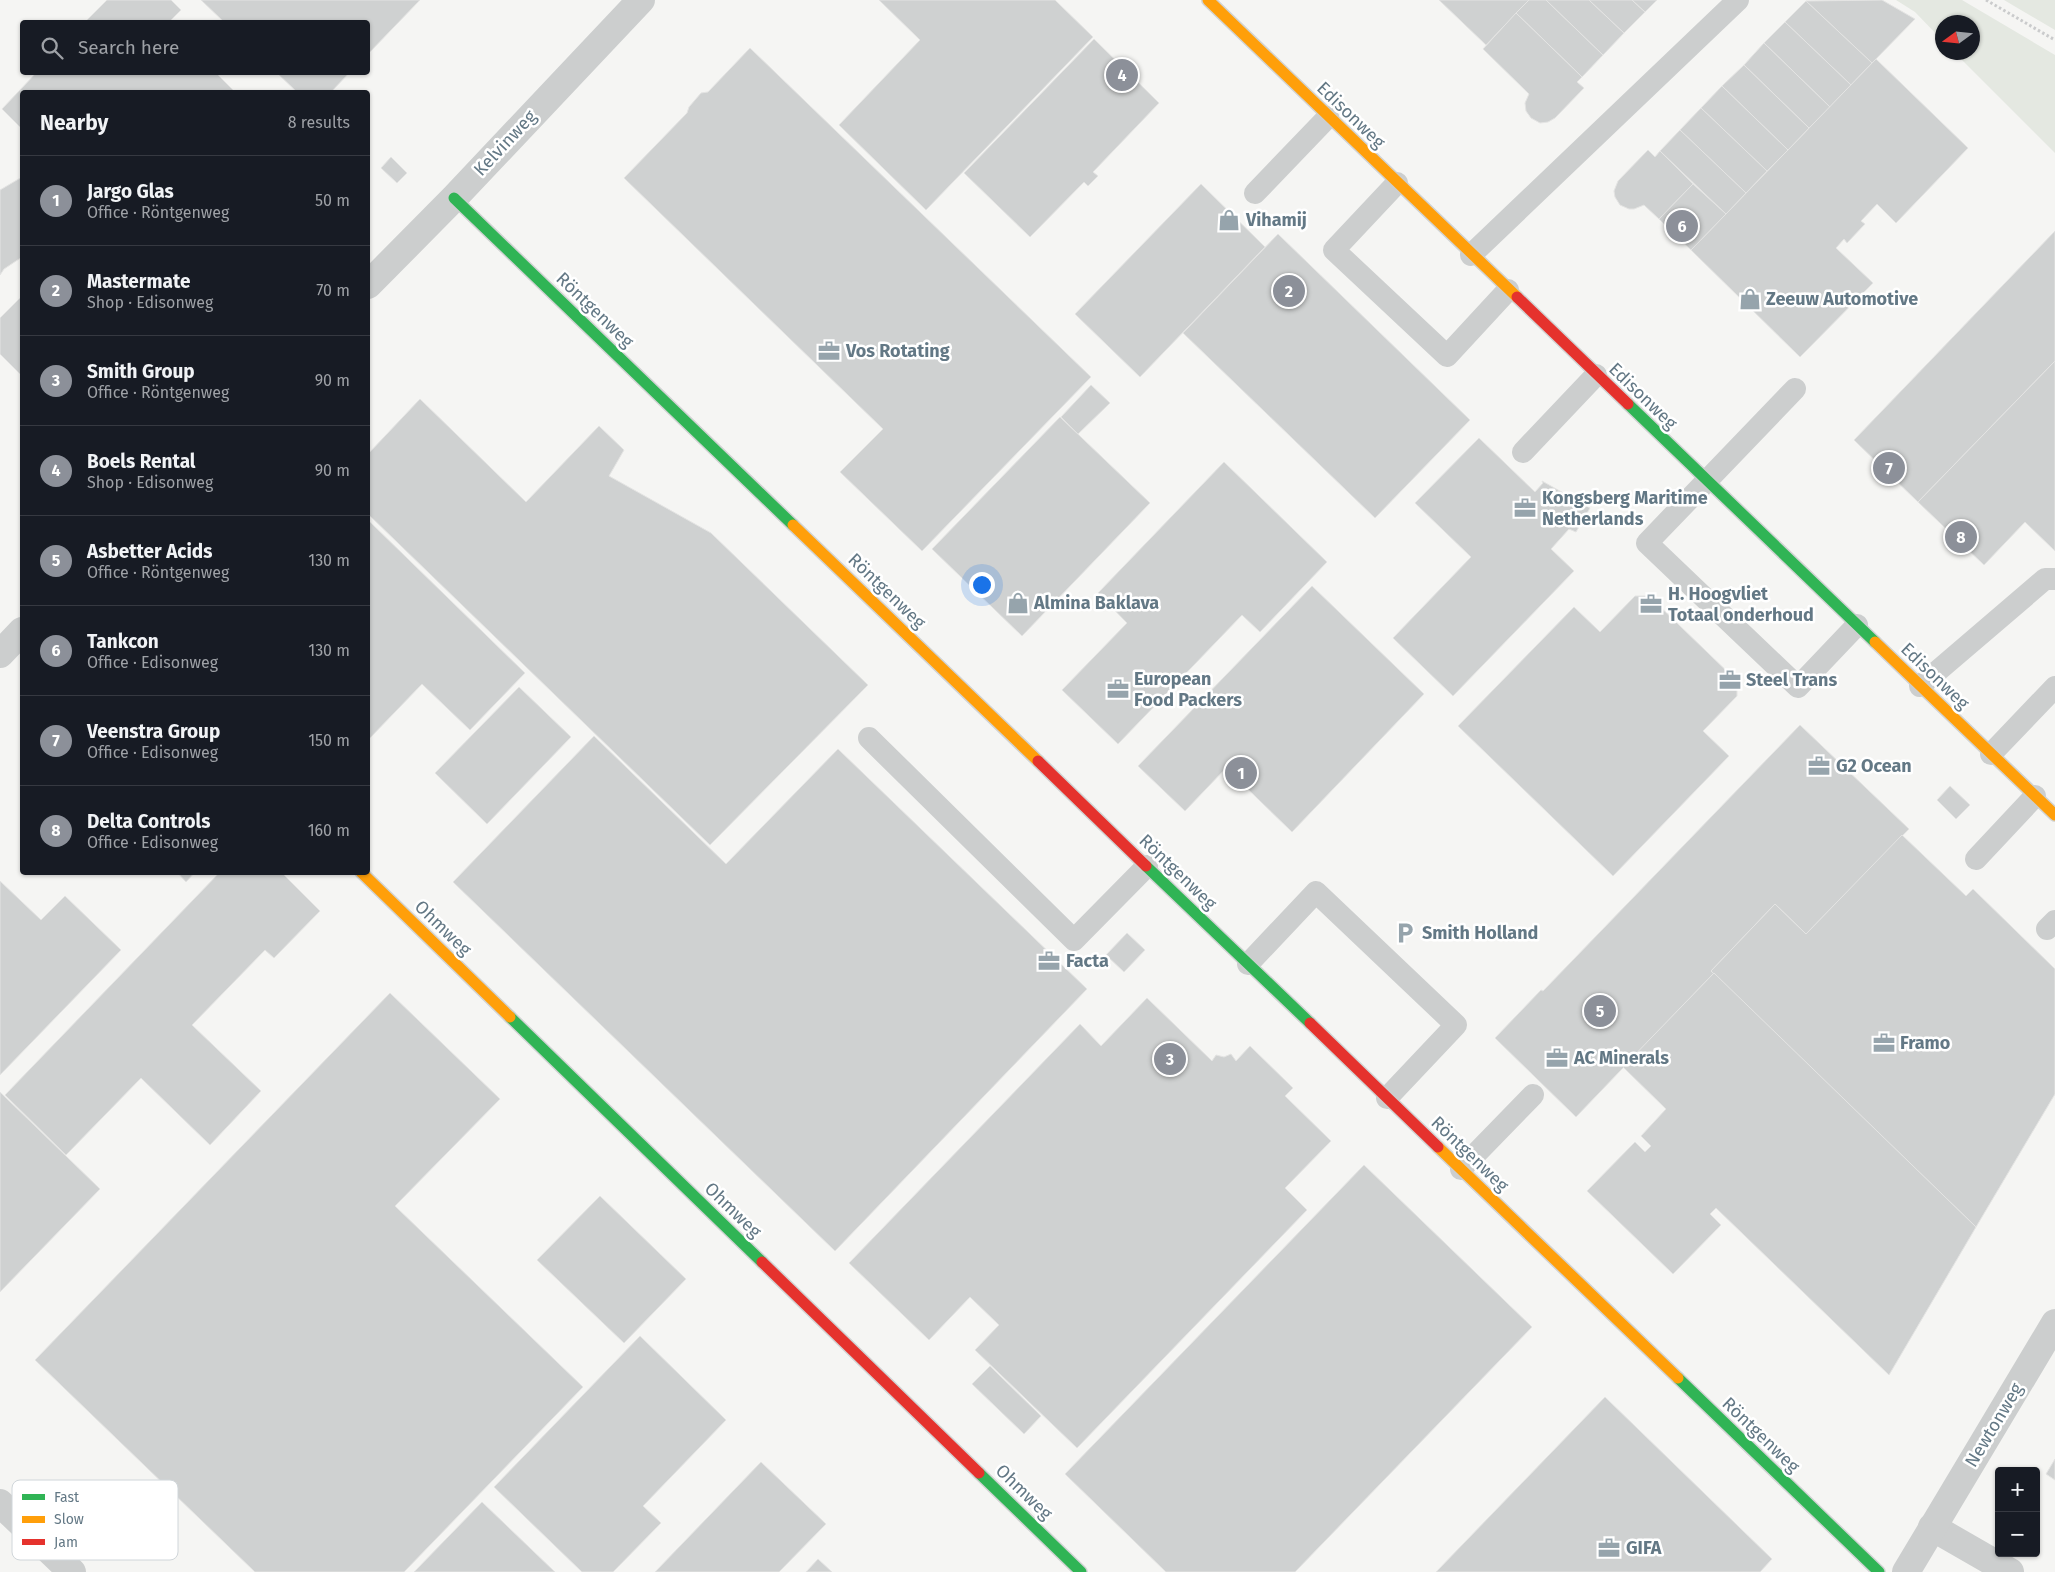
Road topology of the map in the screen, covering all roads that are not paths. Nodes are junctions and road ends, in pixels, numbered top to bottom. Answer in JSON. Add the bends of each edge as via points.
{"nodes":[{"id":1,"x":641,"y":0,"type":"edge"},
{"id":2,"x":1208,"y":0,"type":"edge"},
{"id":3,"x":1738,"y":0,"type":"edge"},
{"id":4,"x":1328,"y":117,"type":"junction"},
{"id":5,"x":1397,"y":183,"type":"junction"},
{"id":6,"x":1255,"y":193,"type":"dead end"},
{"id":7,"x":454,"y":198,"type":"junction"},
{"id":8,"x":1471,"y":256,"type":"junction"},
{"id":9,"x":370,"y":282,"type":"edge"},
{"id":10,"x":1508,"y":290,"type":"junction"},
{"id":11,"x":1596,"y":374,"type":"junction"},
{"id":12,"x":1795,"y":389,"type":"dead end"},
{"id":13,"x":1523,"y":452,"type":"dead end"},
{"id":14,"x":1706,"y":481,"type":"junction"},
{"id":15,"x":2055,"y":579,"type":"edge"},
{"id":16,"x":1857,"y":625,"type":"junction"},
{"id":17,"x":20,"y":633,"type":"edge"},
{"id":18,"x":0,"y":654,"type":"edge"},
{"id":19,"x":1920,"y":686,"type":"junction"},
{"id":20,"x":2055,"y":687,"type":"edge"},
{"id":21,"x":869,"y":738,"type":"dead end"},
{"id":22,"x":1991,"y":754,"type":"junction"},
{"id":23,"x":2035,"y":796,"type":"junction"},
{"id":24,"x":2055,"y":815,"type":"edge"},
{"id":25,"x":1976,"y":859,"type":"dead end"},
{"id":26,"x":1146,"y":866,"type":"junction"},
{"id":27,"x":364,"y":875,"type":"edge"},
{"id":28,"x":1248,"y":964,"type":"junction"},
{"id":29,"x":1533,"y":1095,"type":"dead end"},
{"id":30,"x":1387,"y":1098,"type":"junction"},
{"id":31,"x":1461,"y":1169,"type":"junction"},
{"id":32,"x":2055,"y":1323,"type":"edge"},
{"id":33,"x":0,"y":1503,"type":"edge"},
{"id":34,"x":12,"y":1514,"type":"edge"},
{"id":35,"x":1932,"y":1527,"type":"junction"},
{"id":36,"x":59,"y":1560,"type":"edge"},
{"id":37,"x":72,"y":1572,"type":"edge"},
{"id":38,"x":1081,"y":1572,"type":"edge"},
{"id":39,"x":1879,"y":1572,"type":"edge"},
{"id":40,"x":1906,"y":1572,"type":"edge"},
{"id":41,"x":2010,"y":1572,"type":"edge"}],
"edges":[{"from":1,"to":7,"type":"street","name":"Kelvinweg"},
{"from":2,"to":4,"type":"street","name":"Edisonweg"},
{"from":3,"to":8,"type":"lane"},
{"from":4,"to":5,"type":"street","name":"Edisonweg"},
{"from":4,"to":6,"type":"lane"},
{"from":5,"to":8,"type":"street","name":"Edisonweg"},
{"from":5,"to":10,"type":"lane","via":[[1334,250],[1447,356]]},
{"from":7,"to":9,"type":"street","name":"Kelvinweg"},
{"from":7,"to":26,"type":"street","name":"Röntgenweg"},
{"from":8,"to":10,"type":"street","name":"Edisonweg"},
{"from":10,"to":11,"type":"street","name":"Edisonweg"},
{"from":11,"to":13,"type":"lane"},
{"from":11,"to":14,"type":"street","name":"Edisonweg"},
{"from":12,"to":14,"type":"lane"},
{"from":14,"to":16,"type":"street","name":"Edisonweg"},
{"from":14,"to":16,"type":"lane","via":[[1647,543],[1798,687]]},
{"from":15,"to":19,"type":"lane","via":[[2045,579]]},
{"from":16,"to":19,"type":"street","name":"Edisonweg"},
{"from":17,"to":18,"type":"street"},
{"from":19,"to":22,"type":"street","name":"Edisonweg"},
{"from":20,"to":22,"type":"lane"},
{"from":21,"to":26,"type":"lane","via":[[1074,940]]},
{"from":22,"to":23,"type":"street","name":"Edisonweg"},
{"from":23,"to":24,"type":"street","name":"Edisonweg"},
{"from":23,"to":25,"type":"lane"},
{"from":26,"to":28,"type":"street","name":"Röntgenweg"},
{"from":27,"to":38,"type":"street","name":"Ohmweg"},
{"from":28,"to":30,"type":"street","name":"Röntgenweg"},
{"from":28,"to":30,"type":"lane","via":[[1316,892],[1456,1025]]},
{"from":29,"to":31,"type":"lane"},
{"from":30,"to":31,"type":"street","name":"Röntgenweg"},
{"from":31,"to":39,"type":"street","name":"Röntgenweg"},
{"from":32,"to":35,"type":"street","name":"Newtonweg"},
{"from":33,"to":34,"type":"street"},
{"from":35,"to":40,"type":"street","name":"Newtonweg"},
{"from":35,"to":41,"type":"street"},
{"from":36,"to":37,"type":"street"}]}
